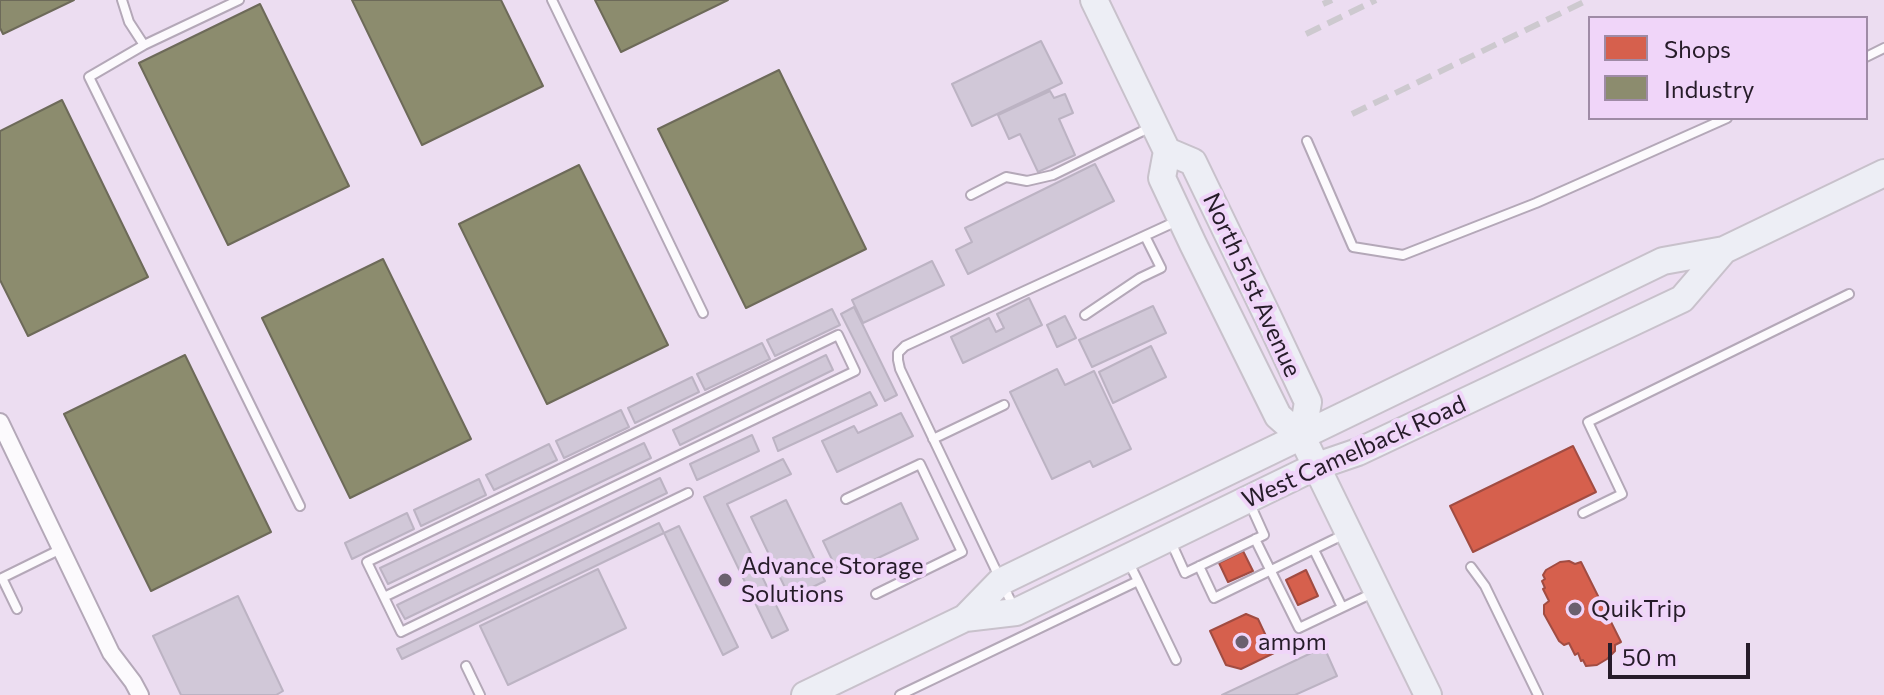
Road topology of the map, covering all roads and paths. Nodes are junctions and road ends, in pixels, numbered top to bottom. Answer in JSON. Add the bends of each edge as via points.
{"nodes":[{"id":1,"x":122,"y":0,"type":"edge"},
{"id":2,"x":239,"y":0,"type":"edge"},
{"id":3,"x":552,"y":0,"type":"edge"},
{"id":4,"x":1094,"y":0,"type":"edge"},
{"id":5,"x":144,"y":45,"type":"junction"},
{"id":6,"x":1723,"y":120,"type":"edge"},
{"id":7,"x":1155,"y":125,"type":"junction"},
{"id":8,"x":1307,"y":141,"type":"dead end"},
{"id":9,"x":1167,"y":151,"type":"junction"},
{"id":10,"x":1884,"y":173,"type":"edge"},
{"id":11,"x":971,"y":195,"type":"dead end"},
{"id":12,"x":1181,"y":219,"type":"junction"},
{"id":13,"x":1145,"y":236,"type":"junction"},
{"id":14,"x":1724,"y":250,"type":"junction"},
{"id":15,"x":1849,"y":294,"type":"dead end"},
{"id":16,"x":703,"y":313,"type":"dead end"},
{"id":17,"x":1085,"y":315,"type":"dead end"},
{"id":18,"x":1004,"y":405,"type":"dead end"},
{"id":19,"x":0,"y":422,"type":"edge"},
{"id":20,"x":1302,"y":437,"type":"junction"},
{"id":21,"x":933,"y":439,"type":"junction"},
{"id":22,"x":1317,"y":466,"type":"junction"},
{"id":23,"x":688,"y":493,"type":"dead end"},
{"id":24,"x":846,"y":499,"type":"dead end"},
{"id":25,"x":1248,"y":500,"type":"junction"},
{"id":26,"x":300,"y":506,"type":"dead end"},
{"id":27,"x":1583,"y":513,"type":"dead end"},
{"id":28,"x":1349,"y":532,"type":"junction"},
{"id":29,"x":1169,"y":538,"type":"junction"},
{"id":30,"x":1255,"y":539,"type":"junction"},
{"id":31,"x":61,"y":549,"type":"junction"},
{"id":32,"x":1314,"y":550,"type":"junction"},
{"id":33,"x":1199,"y":566,"type":"junction"},
{"id":34,"x":1471,"y":567,"type":"dead end"},
{"id":35,"x":1132,"y":570,"type":"junction"},
{"id":36,"x":1271,"y":571,"type":"junction"},
{"id":37,"x":1,"y":576,"type":"edge"},
{"id":38,"x":1000,"y":582,"type":"junction"},
{"id":39,"x":1377,"y":590,"type":"junction"},
{"id":40,"x":876,"y":594,"type":"dead end"},
{"id":41,"x":384,"y":597,"type":"junction"},
{"id":42,"x":1342,"y":607,"type":"junction"},
{"id":43,"x":17,"y":609,"type":"dead end"},
{"id":44,"x":1016,"y":612,"type":"junction"},
{"id":45,"x":965,"y":618,"type":"junction"},
{"id":46,"x":1176,"y":660,"type":"dead end"},
{"id":47,"x":466,"y":666,"type":"dead end"},
{"id":48,"x":813,"y":694,"type":"edge"},
{"id":49,"x":140,"y":695,"type":"edge"},
{"id":50,"x":480,"y":695,"type":"edge"},
{"id":51,"x":900,"y":695,"type":"edge"},
{"id":52,"x":1428,"y":695,"type":"edge"},
{"id":53,"x":1538,"y":695,"type":"edge"}],
"edges":[{"from":1,"to":5,"type":"lane"},
{"from":2,"to":5,"type":"lane"},
{"from":3,"to":16,"type":"lane"},
{"from":4,"to":7,"type":"main road","name":"North 51st Avenue"},
{"from":5,"to":26,"type":"lane","via":[[89,77]]},
{"from":6,"to":8,"type":"lane","via":[[1403,255],[1353,247]]},
{"from":7,"to":9,"type":"main road","name":"North 51st Avenue"},
{"from":7,"to":11,"type":"lane","via":[[1053,175],[1027,181],[1006,177]]},
{"from":9,"to":12,"type":"main road","name":"North 51st Avenue","via":[[1162,178]]},
{"from":9,"to":20,"type":"main road","name":"North 51st Avenue","via":[[1193,162],[1295,374],[1308,402]]},
{"from":10,"to":14,"type":"main road","name":"West Camelback Road"},
{"from":12,"to":13,"type":"lane"},
{"from":12,"to":20,"type":"main road","name":"North 51st Avenue","via":[[1278,416]]},
{"from":13,"to":17,"type":"lane","via":[[1161,268]]},
{"from":13,"to":21,"type":"lane","via":[[905,346],[898,353],[900,369]]},
{"from":14,"to":20,"type":"main road","name":"West Camelback Road","via":[[1663,261]]},
{"from":14,"to":22,"type":"main road","name":"West Camelback Road","via":[[1682,299],[1358,452]]},
{"from":15,"to":27,"type":"lane","via":[[1588,422],[1622,494]]},
{"from":18,"to":21,"type":"lane"},
{"from":19,"to":31,"type":"street"},
{"from":20,"to":22,"type":"main road","name":"North 51st Avenue"},
{"from":20,"to":38,"type":"main road","name":"West Camelback Road"},
{"from":21,"to":38,"type":"lane"},
{"from":22,"to":25,"type":"main road","name":"West Camelback Road"},
{"from":22,"to":28,"type":"main road","name":"North 51st Avenue"},
{"from":23,"to":41,"type":"lane","via":[[401,632]]},
{"from":24,"to":40,"type":"lane","via":[[920,464],[962,552]]},
{"from":25,"to":29,"type":"main road","name":"West Camelback Road"},
{"from":25,"to":30,"type":"lane","via":[[1264,535]]},
{"from":28,"to":32,"type":"lane"},
{"from":28,"to":39,"type":"main road","name":"North 51st Avenue"},
{"from":29,"to":33,"type":"lane","via":[[1185,573]]},
{"from":29,"to":35,"type":"main road","name":"West Camelback Road"},
{"from":30,"to":33,"type":"lane"},
{"from":30,"to":36,"type":"lane"},
{"from":31,"to":37,"type":"lane"},
{"from":31,"to":49,"type":"street","via":[[111,653]]},
{"from":32,"to":36,"type":"lane"},
{"from":32,"to":42,"type":"lane"},
{"from":33,"to":36,"type":"lane","via":[[1214,598]]},
{"from":34,"to":53,"type":"lane"},
{"from":35,"to":44,"type":"main road","name":"West Camelback Road"},
{"from":35,"to":46,"type":"lane"},
{"from":35,"to":51,"type":"lane"},
{"from":36,"to":42,"type":"lane","via":[[1299,628]]},
{"from":37,"to":43,"type":"lane"},
{"from":38,"to":44,"type":"lane"},
{"from":38,"to":45,"type":"main road","name":"West Camelback Road"},
{"from":39,"to":42,"type":"lane"},
{"from":39,"to":52,"type":"main road","name":"North 51st Avenue"},
{"from":41,"to":41,"type":"lane","via":[[367,562],[838,335],[855,371]]},
{"from":44,"to":45,"type":"main road","name":"West Camelback Road"},
{"from":45,"to":48,"type":"main road","name":"West Camelback Road"},
{"from":47,"to":50,"type":"lane"}]}
